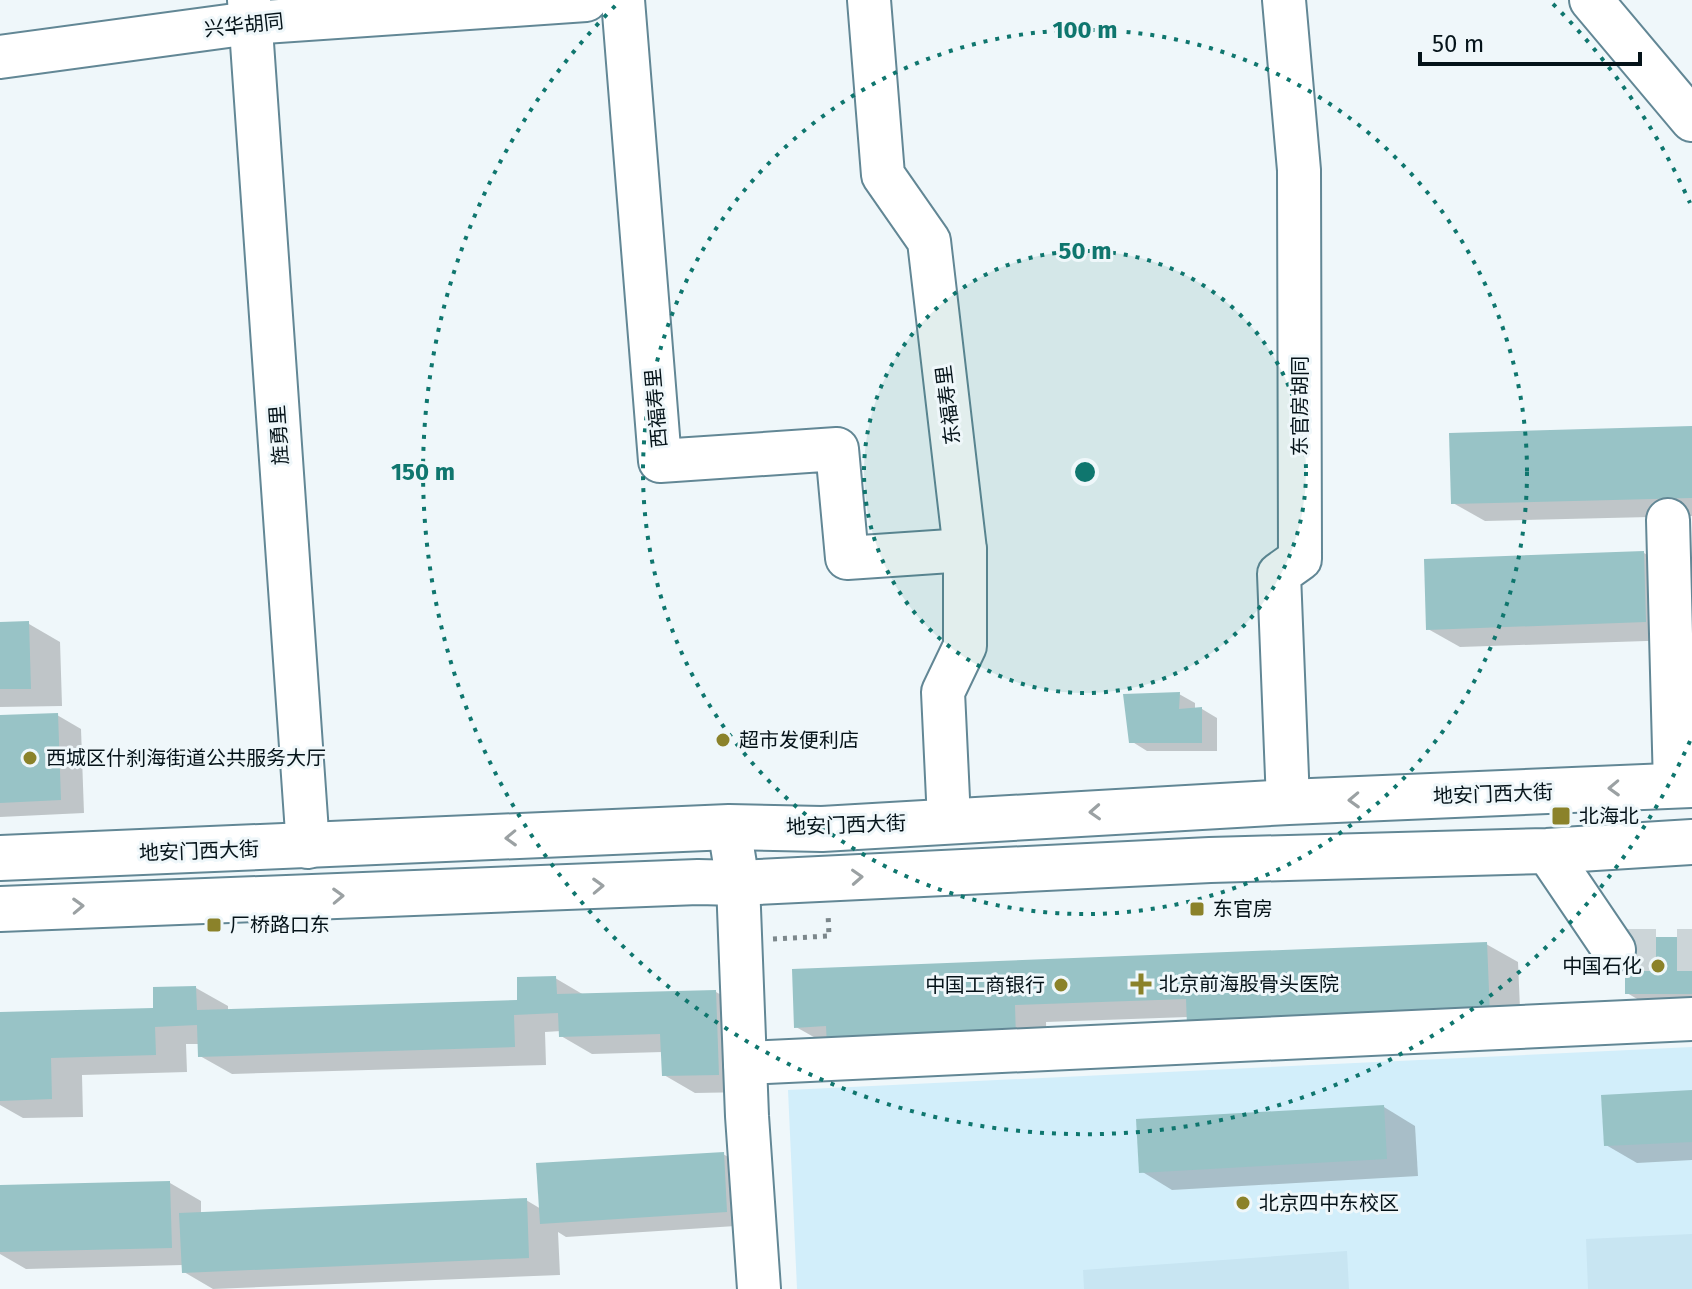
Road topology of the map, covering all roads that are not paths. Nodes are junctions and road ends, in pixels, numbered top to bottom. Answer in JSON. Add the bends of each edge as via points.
{"nodes":[{"id":1,"x":586,"y":0,"type":"edge"},
{"id":2,"x":623,"y":0,"type":"edge"},
{"id":3,"x":869,"y":0,"type":"edge"},
{"id":4,"x":1284,"y":0,"type":"edge"},
{"id":5,"x":1600,"y":3,"type":"edge"},
{"id":6,"x":250,"y":12,"type":"edge"},
{"id":7,"x":0,"y":57,"type":"edge"},
{"id":8,"x":1692,"y":120,"type":"edge"},
{"id":9,"x":1668,"y":520,"type":"dead end"},
{"id":10,"x":965,"y":550,"type":"junction"},
{"id":11,"x":1683,"y":785,"type":"edge"},
{"id":12,"x":1288,"y":802,"type":"junction"},
{"id":13,"x":949,"y":820,"type":"junction"},
{"id":14,"x":729,"y":827,"type":"junction"},
{"id":15,"x":1692,"y":842,"type":"edge"},
{"id":16,"x":308,"y":847,"type":"junction"},
{"id":17,"x":1547,"y":851,"type":"junction"},
{"id":18,"x":0,"y":858,"type":"edge"},
{"id":19,"x":738,"y":883,"type":"junction"},
{"id":20,"x":0,"y":909,"type":"edge"},
{"id":21,"x":1614,"y":950,"type":"dead end"},
{"id":22,"x":1692,"y":1019,"type":"edge"},
{"id":23,"x":745,"y":1063,"type":"junction"},
{"id":24,"x":759,"y":1289,"type":"edge"}],
"edges":[{"from":1,"to":6,"type":"street","name":"兴华胡同"},
{"from":2,"to":10,"type":"street","name":"西福寿里","via":[[660,461],[837,449],[847,558]]},
{"from":3,"to":10,"type":"street","name":"东福寿里","via":[[883,175],[929,241]]},
{"from":4,"to":12,"type":"street","name":"东官房胡同","via":[[1299,170],[1300,559],[1279,574]]},
{"from":5,"to":8,"type":"street"},
{"from":6,"to":7,"type":"street","name":"兴华胡同"},
{"from":6,"to":16,"type":"street","name":"旌勇里"},
{"from":9,"to":11,"type":"street"},
{"from":10,"to":13,"type":"street","name":"东福寿里","via":[[965,646],[943,692]]},
{"from":11,"to":12,"type":"main road","name":"地安门西大街","one_way":true},
{"from":12,"to":13,"type":"main road","name":"地安门西大街","one_way":true},
{"from":13,"to":14,"type":"main road","name":"地安门西大街","via":[[822,829]]},
{"from":14,"to":16,"type":"main road","name":"地安门西大街","one_way":true},
{"from":14,"to":19,"type":"street"},
{"from":15,"to":17,"type":"main road"},
{"from":16,"to":18,"type":"main road","name":"地安门西大街"},
{"from":19,"to":17,"type":"main road","one_way":true,"via":[[1210,860]]},
{"from":17,"to":21,"type":"street"},
{"from":20,"to":19,"type":"main road","one_way":true},
{"from":19,"to":23,"type":"street"},
{"from":22,"to":23,"type":"street"},
{"from":23,"to":24,"type":"street"}]}
